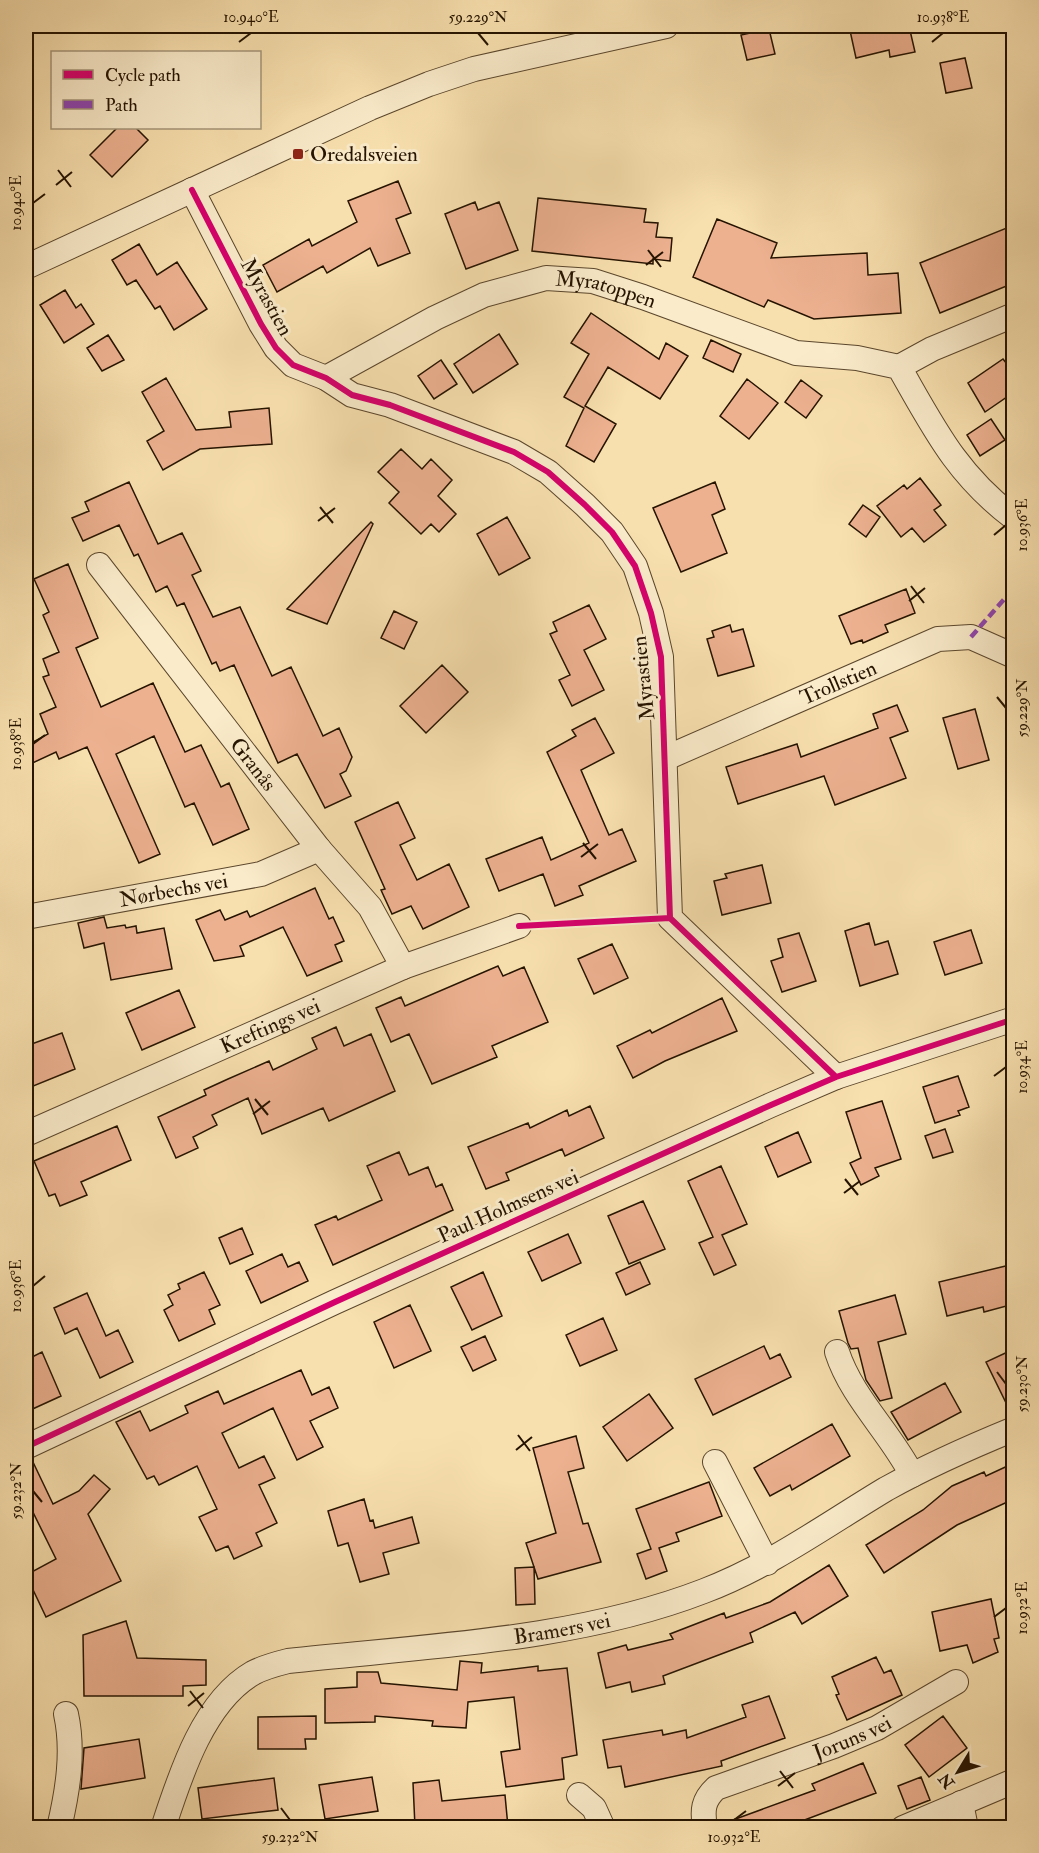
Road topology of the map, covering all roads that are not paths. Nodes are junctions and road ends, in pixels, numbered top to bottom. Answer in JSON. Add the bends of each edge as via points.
{"nodes":[{"id":1,"x":666,"y":26,"type":"edge"},
{"id":2,"x":192,"y":190,"type":"junction"},
{"id":3,"x":26,"y":267,"type":"edge"},
{"id":4,"x":1014,"y":315,"type":"edge"},
{"id":5,"x":899,"y":367,"type":"junction"},
{"id":6,"x":326,"y":378,"type":"junction"},
{"id":7,"x":1014,"y":518,"type":"edge"},
{"id":8,"x":99,"y":565,"type":"dead end"},
{"id":9,"x":1014,"y":656,"type":"edge"},
{"id":10,"x":666,"y":758,"type":"junction"},
{"id":11,"x":319,"y":849,"type":"junction"},
{"id":12,"x":26,"y":916,"type":"edge"},
{"id":13,"x":519,"y":926,"type":"dead end"},
{"id":14,"x":403,"y":967,"type":"junction"},
{"id":15,"x":1014,"y":1018,"type":"edge"},
{"id":16,"x":836,"y":1077,"type":"junction"},
{"id":17,"x":26,"y":1134,"type":"edge"},
{"id":18,"x":837,"y":1352,"type":"dead end"},
{"id":19,"x":1014,"y":1429,"type":"edge"},
{"id":20,"x":26,"y":1447,"type":"edge"},
{"id":21,"x":715,"y":1462,"type":"dead end"},
{"id":22,"x":912,"y":1475,"type":"junction"},
{"id":23,"x":767,"y":1563,"type":"junction"},
{"id":24,"x":956,"y":1682,"type":"dead end"},
{"id":25,"x":66,"y":1714,"type":"dead end"},
{"id":26,"x":1014,"y":1781,"type":"edge"},
{"id":27,"x":579,"y":1795,"type":"dead end"},
{"id":28,"x":961,"y":1803,"type":"junction"},
{"id":29,"x":59,"y":1827,"type":"edge"},
{"id":30,"x":163,"y":1827,"type":"edge"},
{"id":31,"x":603,"y":1827,"type":"edge"},
{"id":32,"x":705,"y":1827,"type":"edge"},
{"id":33,"x":903,"y":1827,"type":"edge"},
{"id":34,"x":966,"y":1827,"type":"edge"}],
"edges":[{"from":1,"to":2,"type":"street","via":[[474,69],[429,84]]},
{"from":2,"to":3,"type":"street"},
{"from":2,"to":6,"type":"street","name":"Myrastien","via":[[276,348],[293,365]]},
{"from":4,"to":5,"type":"street"},
{"from":5,"to":6,"type":"street","name":"Myratoppen","via":[[857,357],[796,353],[593,282],[546,278],[484,295]]},
{"from":5,"to":7,"type":"street","via":[[962,471]]},
{"from":6,"to":10,"type":"street","name":"Myrastien","via":[[352,395],[390,405],[514,452],[548,472],[612,532],[635,566],[651,613],[661,657]]},
{"from":8,"to":11,"type":"street","name":"Granås"},
{"from":9,"to":10,"type":"street","name":"Trollstien","via":[[971,637],[938,639]]},
{"from":10,"to":16,"type":"street","name":"Myrastien","via":[[670,918]]},
{"from":11,"to":12,"type":"street","name":"Nørbechs vei","via":[[261,874]]},
{"from":11,"to":14,"type":"street","name":"Granås","via":[[370,907]]},
{"from":13,"to":14,"type":"street","name":"Kreftings vei"},
{"from":14,"to":17,"type":"street","name":"Kreftings vei"},
{"from":15,"to":16,"type":"street","name":"Paul Holmsens vei"},
{"from":16,"to":20,"type":"street","name":"Paul Holmsens vei","via":[[346,1297]]},
{"from":18,"to":22,"type":"street","via":[[851,1384],[895,1444]]},
{"from":19,"to":22,"type":"street","name":"Bramers vei"},
{"from":21,"to":23,"type":"street"},
{"from":22,"to":23,"type":"street","name":"Bramers vei"},
{"from":23,"to":30,"type":"street","name":"Bramers vei","via":[[705,1591],[619,1618],[515,1635],[288,1661],[253,1672],[227,1695],[196,1741]]},
{"from":24,"to":32,"type":"street","name":"Joruns vei","via":[[877,1728],[716,1788],[704,1803]]},
{"from":25,"to":29,"type":"street","via":[[70,1755]]},
{"from":26,"to":28,"type":"street"},
{"from":27,"to":31,"type":"street","via":[[594,1808]]},
{"from":28,"to":33,"type":"street"},
{"from":28,"to":34,"type":"street"}]}
